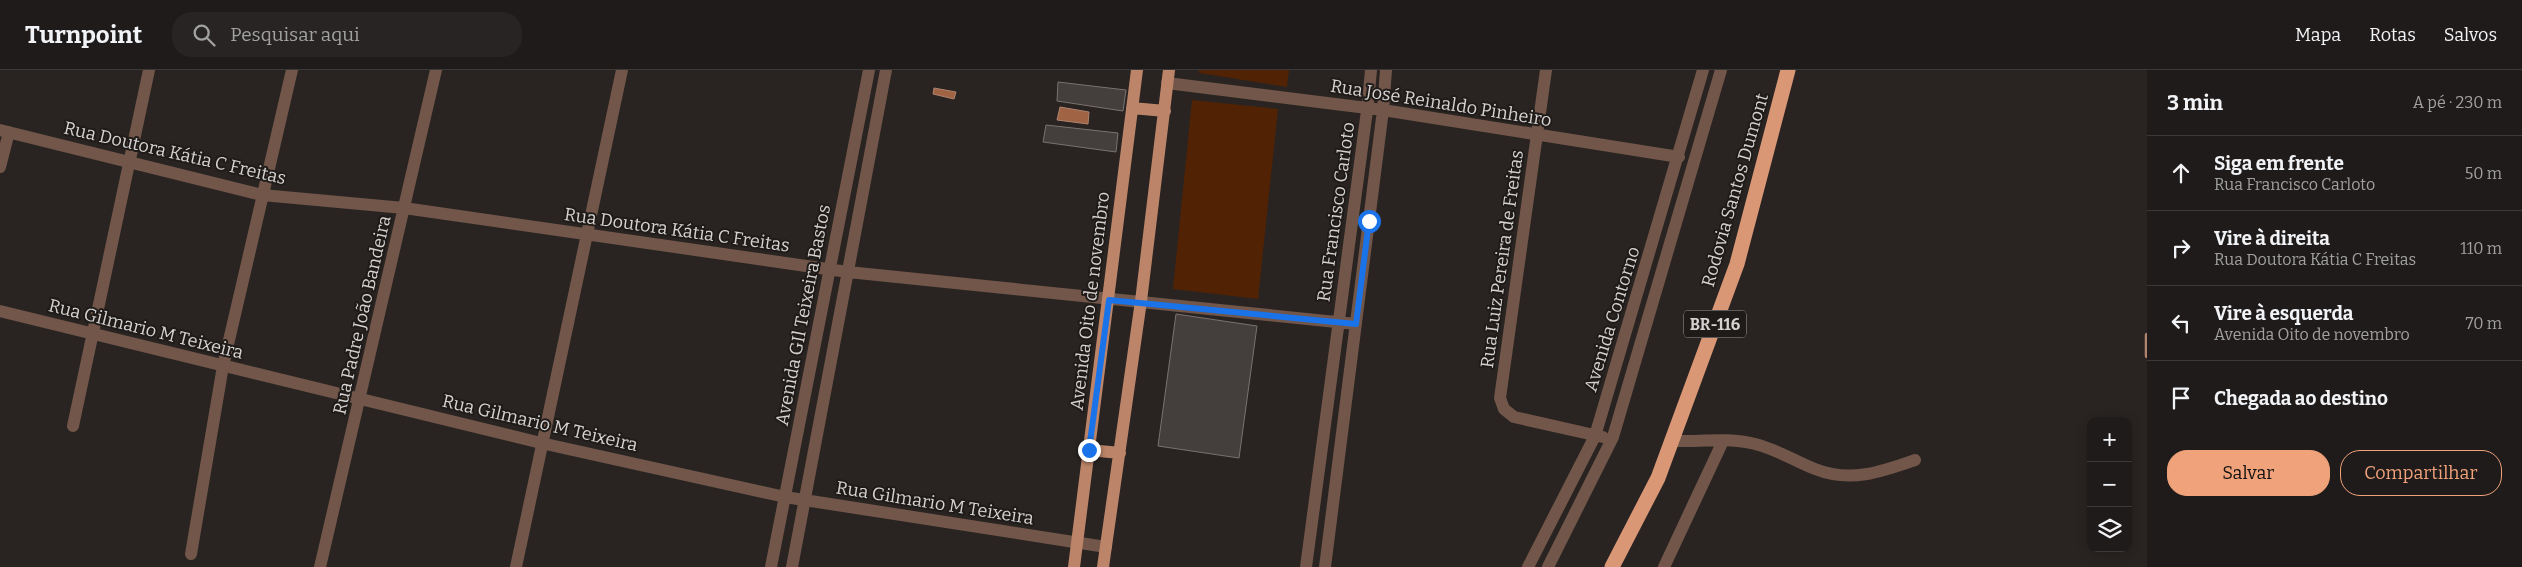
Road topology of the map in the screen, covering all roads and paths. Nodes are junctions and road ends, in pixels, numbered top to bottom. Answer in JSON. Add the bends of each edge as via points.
{"nodes":[{"id":1,"x":149,"y":70,"type":"edge"},
{"id":2,"x":292,"y":70,"type":"edge"},
{"id":3,"x":436,"y":70,"type":"edge"},
{"id":4,"x":622,"y":70,"type":"edge"},
{"id":5,"x":869,"y":70,"type":"edge"},
{"id":6,"x":886,"y":70,"type":"edge"},
{"id":7,"x":1137,"y":70,"type":"edge"},
{"id":8,"x":1169,"y":70,"type":"edge"},
{"id":9,"x":1371,"y":70,"type":"edge"},
{"id":10,"x":1386,"y":70,"type":"edge"},
{"id":11,"x":1546,"y":70,"type":"edge"},
{"id":12,"x":1703,"y":70,"type":"edge"},
{"id":13,"x":1721,"y":70,"type":"edge"},
{"id":14,"x":1788,"y":70,"type":"edge"},
{"id":15,"x":1167,"y":83,"type":"junction"},
{"id":16,"x":1132,"y":108,"type":"junction"},
{"id":17,"x":1368,"y":108,"type":"junction"},
{"id":18,"x":1382,"y":110,"type":"junction"},
{"id":19,"x":1165,"y":111,"type":"junction"},
{"id":20,"x":858,"y":128,"type":"junction"},
{"id":21,"x":4,"y":131,"type":"edge"},
{"id":22,"x":876,"y":132,"type":"junction"},
{"id":23,"x":1537,"y":135,"type":"junction"},
{"id":24,"x":1679,"y":157,"type":"junction"},
{"id":25,"x":130,"y":162,"type":"junction"},
{"id":26,"x":0,"y":167,"type":"edge"},
{"id":27,"x":262,"y":195,"type":"junction"},
{"id":28,"x":404,"y":208,"type":"junction"},
{"id":29,"x":1353,"y":219,"type":"junction"},
{"id":30,"x":1369,"y":221,"type":"junction"},
{"id":31,"x":586,"y":235,"type":"junction"},
{"id":32,"x":830,"y":268,"type":"junction"},
{"id":33,"x":848,"y":272,"type":"junction"},
{"id":34,"x":1109,"y":300,"type":"junction"},
{"id":35,"x":1141,"y":301,"type":"junction"},
{"id":36,"x":0,"y":311,"type":"edge"},
{"id":37,"x":1339,"y":322,"type":"junction"},
{"id":38,"x":1356,"y":324,"type":"junction"},
{"id":39,"x":93,"y":333,"type":"junction"},
{"id":40,"x":223,"y":366,"type":"junction"},
{"id":41,"x":361,"y":398,"type":"junction"},
{"id":42,"x":74,"y":426,"type":"dead end"},
{"id":43,"x":1595,"y":436,"type":"junction"},
{"id":44,"x":1613,"y":437,"type":"junction"},
{"id":45,"x":1672,"y":441,"type":"junction"},
{"id":46,"x":1723,"y":441,"type":"junction"},
{"id":47,"x":541,"y":443,"type":"junction"},
{"id":48,"x":1089,"y":450,"type":"junction"},
{"id":49,"x":1120,"y":453,"type":"junction"},
{"id":50,"x":1915,"y":460,"type":"dead end"},
{"id":51,"x":785,"y":497,"type":"junction"},
{"id":52,"x":805,"y":500,"type":"junction"},
{"id":53,"x":1077,"y":543,"type":"junction"},
{"id":54,"x":1106,"y":547,"type":"junction"},
{"id":55,"x":191,"y":554,"type":"dead end"},
{"id":56,"x":320,"y":567,"type":"edge"},
{"id":57,"x":516,"y":567,"type":"edge"},
{"id":58,"x":771,"y":567,"type":"edge"},
{"id":59,"x":792,"y":567,"type":"edge"},
{"id":60,"x":1074,"y":567,"type":"edge"},
{"id":61,"x":1104,"y":567,"type":"edge"},
{"id":62,"x":1306,"y":567,"type":"edge"},
{"id":63,"x":1325,"y":567,"type":"edge"},
{"id":64,"x":1528,"y":567,"type":"edge"},
{"id":65,"x":1548,"y":567,"type":"edge"},
{"id":66,"x":1612,"y":567,"type":"edge"},
{"id":67,"x":1664,"y":567,"type":"edge"}],
"edges":[{"from":1,"to":25,"type":"street"},
{"from":2,"to":27,"type":"street"},
{"from":3,"to":28,"type":"street","name":"Rua Padre João Bandeira"},
{"from":4,"to":31,"type":"street"},
{"from":5,"to":20,"type":"street","name":"Avenida GIl Teixeira Bastos"},
{"from":6,"to":22,"type":"street","name":"Avenida GIl Teixeira Bastos"},
{"from":7,"to":16,"type":"main road","name":"Avenida Oito de novembro"},
{"from":8,"to":15,"type":"main road"},
{"from":9,"to":17,"type":"street","name":"Rua Francisco Carloto"},
{"from":10,"to":18,"type":"street","name":"Rua Francisco Carloto"},
{"from":11,"to":23,"type":"street","name":"Rua Luiz Pereira de Freitas"},
{"from":12,"to":24,"type":"street","name":"Avenida Contorno"},
{"from":13,"to":44,"type":"street","name":"Avenida Contorno"},
{"from":14,"to":45,"type":"highway","name":"Rodovia Santos Dumont","number":"BR-116","via":[[1737,264]]},
{"from":15,"to":17,"type":"street","name":"Rua José Reinaldo Pinheiro"},
{"from":15,"to":19,"type":"main road"},
{"from":16,"to":19,"type":"main road"},
{"from":16,"to":34,"type":"main road","name":"Avenida Oito de novembro"},
{"from":17,"to":18,"type":"street","name":"Rua José Reinaldo Pinheiro"},
{"from":17,"to":29,"type":"street","name":"Rua Francisco Carloto"},
{"from":18,"to":23,"type":"street","name":"Rua José Reinaldo Pinheiro"},
{"from":18,"to":30,"type":"street","name":"Rua Francisco Carloto"},
{"from":19,"to":35,"type":"main road"},
{"from":20,"to":22,"type":"street"},
{"from":20,"to":32,"type":"street","name":"Avenida GIl Teixeira Bastos"},
{"from":21,"to":25,"type":"street","name":"Rua Doutora Kátia C Freitas"},
{"from":21,"to":26,"type":"street"},
{"from":22,"to":33,"type":"street","name":"Avenida GIl Teixeira Bastos"},
{"from":23,"to":24,"type":"street","name":"Rua José Reinaldo Pinheiro"},
{"from":23,"to":43,"type":"street","name":"Rua Luiz Pereira de Freitas","via":[[1500,398],[1504,409],[1514,417]]},
{"from":24,"to":43,"type":"street","name":"Avenida Contorno"},
{"from":25,"to":27,"type":"street","name":"Rua Doutora Kátia C Freitas"},
{"from":25,"to":39,"type":"street"},
{"from":27,"to":28,"type":"street","name":"Rua Doutora Kátia C Freitas"},
{"from":27,"to":40,"type":"street"},
{"from":28,"to":31,"type":"street","name":"Rua Doutora Kátia C Freitas"},
{"from":28,"to":41,"type":"street","name":"Rua Padre João Bandeira"},
{"from":29,"to":30,"type":"street"},
{"from":29,"to":37,"type":"street","name":"Rua Francisco Carloto"},
{"from":30,"to":38,"type":"street","name":"Rua Francisco Carloto"},
{"from":31,"to":32,"type":"street","name":"Rua Doutora Kátia C Freitas"},
{"from":31,"to":47,"type":"street"},
{"from":32,"to":33,"type":"street","name":"Rua Doutora Kátia C Freitas"},
{"from":32,"to":51,"type":"street","name":"Avenida GIl Teixeira Bastos"},
{"from":33,"to":34,"type":"street","name":"Rua Doutora Kátia C Freitas"},
{"from":33,"to":52,"type":"street","name":"Avenida GIl Teixeira Bastos"},
{"from":34,"to":35,"type":"street","name":"Rua Doutora Kátia C Freitas"},
{"from":34,"to":48,"type":"main road","name":"Avenida Oito de novembro"},
{"from":35,"to":37,"type":"street","name":"Rua Doutora Kátia C Freitas"},
{"from":35,"to":49,"type":"main road"},
{"from":36,"to":39,"type":"street","name":"Rua Gilmario M Teixeira"},
{"from":37,"to":38,"type":"street","name":"Rua Doutora Kátia C Freitas"},
{"from":37,"to":62,"type":"street","name":"Rua Francisco Carloto"},
{"from":38,"to":63,"type":"street","name":"Rua Francisco Carloto"},
{"from":39,"to":40,"type":"street","name":"Rua Gilmario M Teixeira"},
{"from":39,"to":42,"type":"street"},
{"from":40,"to":41,"type":"street","name":"Rua Gilmario M Teixeira"},
{"from":40,"to":55,"type":"street"},
{"from":41,"to":47,"type":"street","name":"Rua Gilmario M Teixeira"},
{"from":41,"to":56,"type":"street","name":"Rua Padre João Bandeira"},
{"from":43,"to":44,"type":"street"},
{"from":43,"to":64,"type":"street","name":"Avenida Contorno"},
{"from":44,"to":65,"type":"street","name":"Avenida Contorno"},
{"from":45,"to":46,"type":"street"},
{"from":45,"to":66,"type":"highway","name":"Rodovia Santos Dumont","number":"BR-116","via":[[1658,478]]},
{"from":46,"to":50,"type":"street","via":[[1756,444],[1817,470],[1848,477],[1880,472]]},
{"from":46,"to":67,"type":"street"},
{"from":47,"to":51,"type":"street","name":"Rua Gilmario M Teixeira"},
{"from":47,"to":57,"type":"street"},
{"from":48,"to":49,"type":"main road"},
{"from":48,"to":53,"type":"main road","name":"Avenida Oito de novembro"},
{"from":49,"to":54,"type":"main road"},
{"from":51,"to":52,"type":"street","name":"Rua Gilmario M Teixeira"},
{"from":51,"to":58,"type":"street","name":"Avenida GIl Teixeira Bastos"},
{"from":52,"to":53,"type":"street","name":"Rua Gilmario M Teixeira"},
{"from":52,"to":59,"type":"street","name":"Avenida GIl Teixeira Bastos"},
{"from":53,"to":54,"type":"street","name":"Rua Gilmario M Teixeira"},
{"from":53,"to":60,"type":"main road","name":"Avenida Oito de novembro"},
{"from":54,"to":61,"type":"main road"}]}
